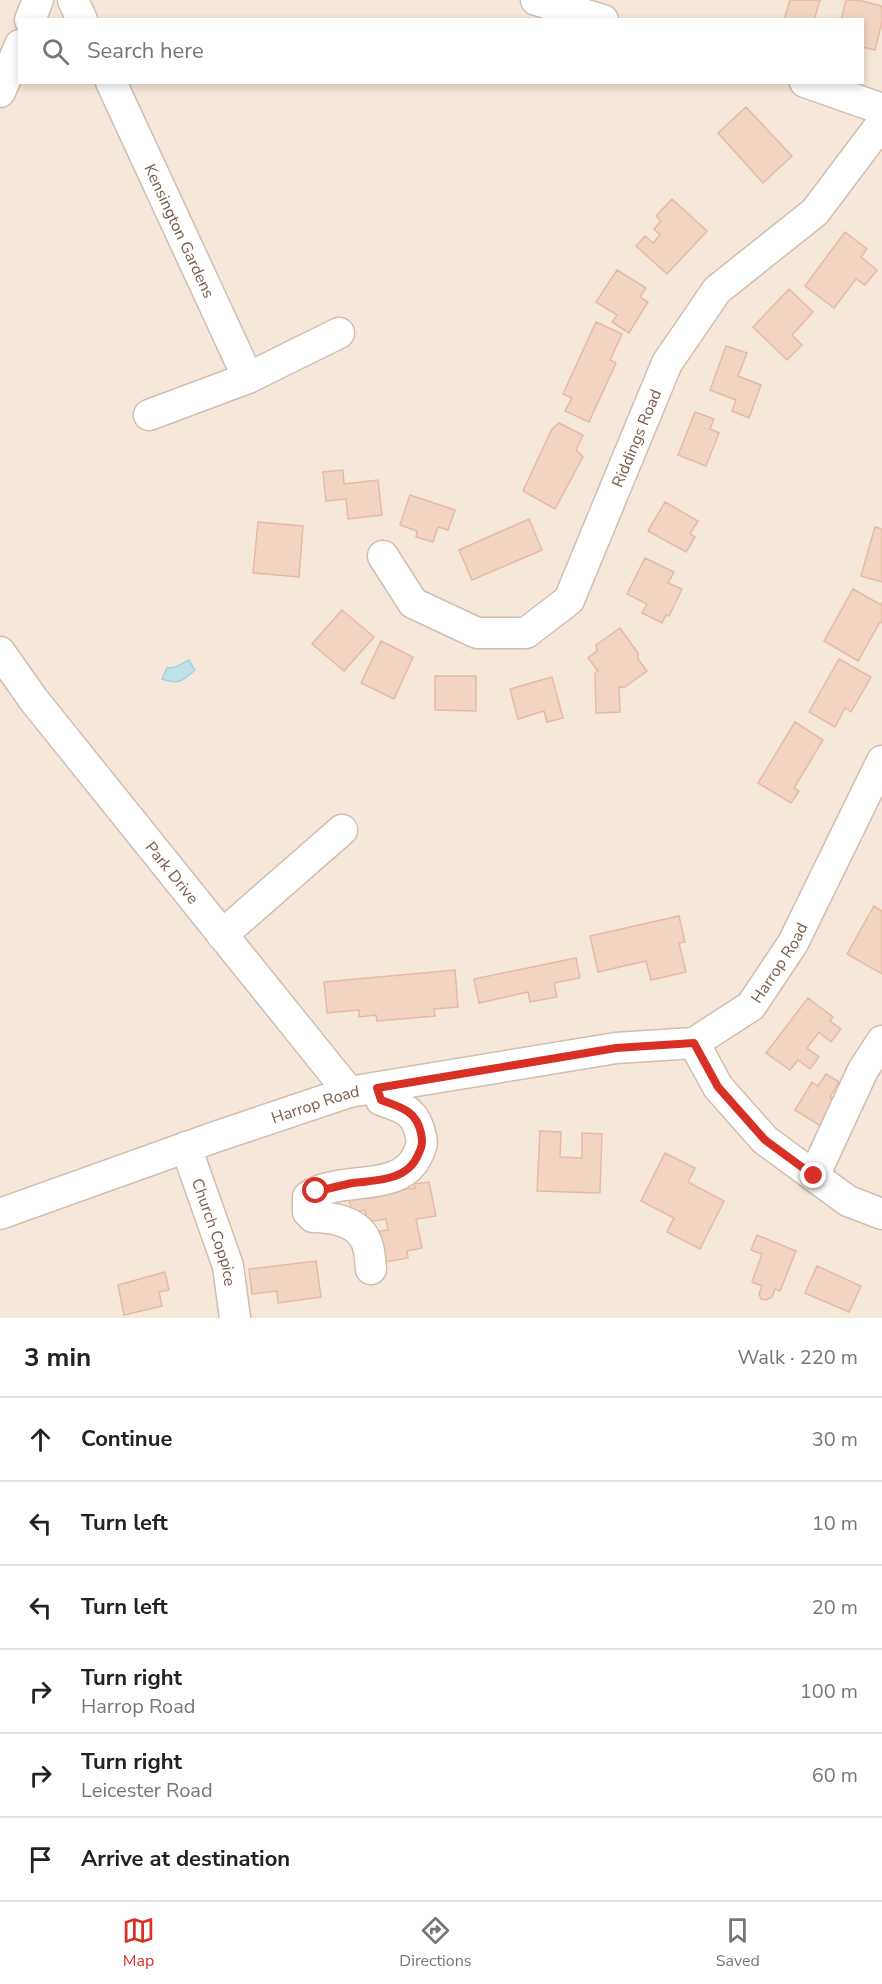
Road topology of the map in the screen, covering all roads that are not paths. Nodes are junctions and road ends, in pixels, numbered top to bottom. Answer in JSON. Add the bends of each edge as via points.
{"nodes":[{"id":1,"x":38,"y":0,"type":"edge"},
{"id":2,"x":74,"y":0,"type":"edge"},
{"id":3,"x":536,"y":0,"type":"edge"},
{"id":4,"x":31,"y":18,"type":"edge"},
{"id":5,"x":81,"y":18,"type":"edge"},
{"id":6,"x":596,"y":18,"type":"edge"},
{"id":7,"x":18,"y":50,"type":"edge"},
{"id":8,"x":112,"y":84,"type":"edge"},
{"id":9,"x":811,"y":84,"type":"edge"},
{"id":10,"x":0,"y":92,"type":"edge"},
{"id":11,"x":882,"y":109,"type":"edge"},
{"id":12,"x":882,"y":123,"type":"edge"},
{"id":13,"x":339,"y":333,"type":"dead end"},
{"id":14,"x":248,"y":378,"type":"junction"},
{"id":15,"x":149,"y":416,"type":"dead end"},
{"id":16,"x":383,"y":556,"type":"dead end"},
{"id":17,"x":0,"y":652,"type":"edge"},
{"id":18,"x":882,"y":761,"type":"edge"},
{"id":19,"x":342,"y":830,"type":"dead end"},
{"id":20,"x":222,"y":935,"type":"junction"},
{"id":21,"x":882,"y":1041,"type":"edge"},
{"id":22,"x":694,"y":1043,"type":"junction"},
{"id":23,"x":363,"y":1090,"type":"junction"},
{"id":24,"x":186,"y":1147,"type":"junction"},
{"id":25,"x":814,"y":1176,"type":"junction"},
{"id":26,"x":0,"y":1214,"type":"edge"},
{"id":27,"x":882,"y":1214,"type":"edge"},
{"id":28,"x":371,"y":1269,"type":"dead end"},
{"id":29,"x":235,"y":1318,"type":"edge"}],
"edges":[{"from":1,"to":4,"type":"street"},
{"from":2,"to":5,"type":"street"},
{"from":3,"to":6,"type":"street"},
{"from":7,"to":10,"type":"street"},
{"from":8,"to":14,"type":"street","name":"Kensington Gardens"},
{"from":9,"to":11,"type":"street"},
{"from":12,"to":16,"type":"street","name":"Riddings Road","via":[[815,212],[717,290],[667,363],[569,600],[526,633],[477,633],[413,603]]},
{"from":13,"to":14,"type":"street"},
{"from":14,"to":15,"type":"street"},
{"from":17,"to":20,"type":"street","name":"Park Drive","via":[[33,699]]},
{"from":18,"to":22,"type":"street","name":"Harrop Road","via":[[793,943],[751,1006]]},
{"from":19,"to":20,"type":"street"},
{"from":20,"to":23,"type":"street","name":"Park Drive"},
{"from":21,"to":25,"type":"street","via":[[863,1070]]},
{"from":22,"to":23,"type":"street","name":"Harrop Road","via":[[616,1048]]},
{"from":22,"to":25,"type":"street","via":[[718,1087],[765,1140]]},
{"from":23,"to":24,"type":"street","name":"Harrop Road"},
{"from":23,"to":28,"type":"street","name":"Park Drive","via":[[409,1110],[419,1126],[423,1144],[416,1161],[408,1171],[385,1180],[316,1191],[308,1197],[308,1212],[358,1229],[366,1240]]},
{"from":24,"to":26,"type":"street","name":"Harrop Road"},
{"from":24,"to":29,"type":"street","name":"Church Coppice","via":[[228,1266]]},
{"from":25,"to":27,"type":"street","via":[[848,1201]]}]}
